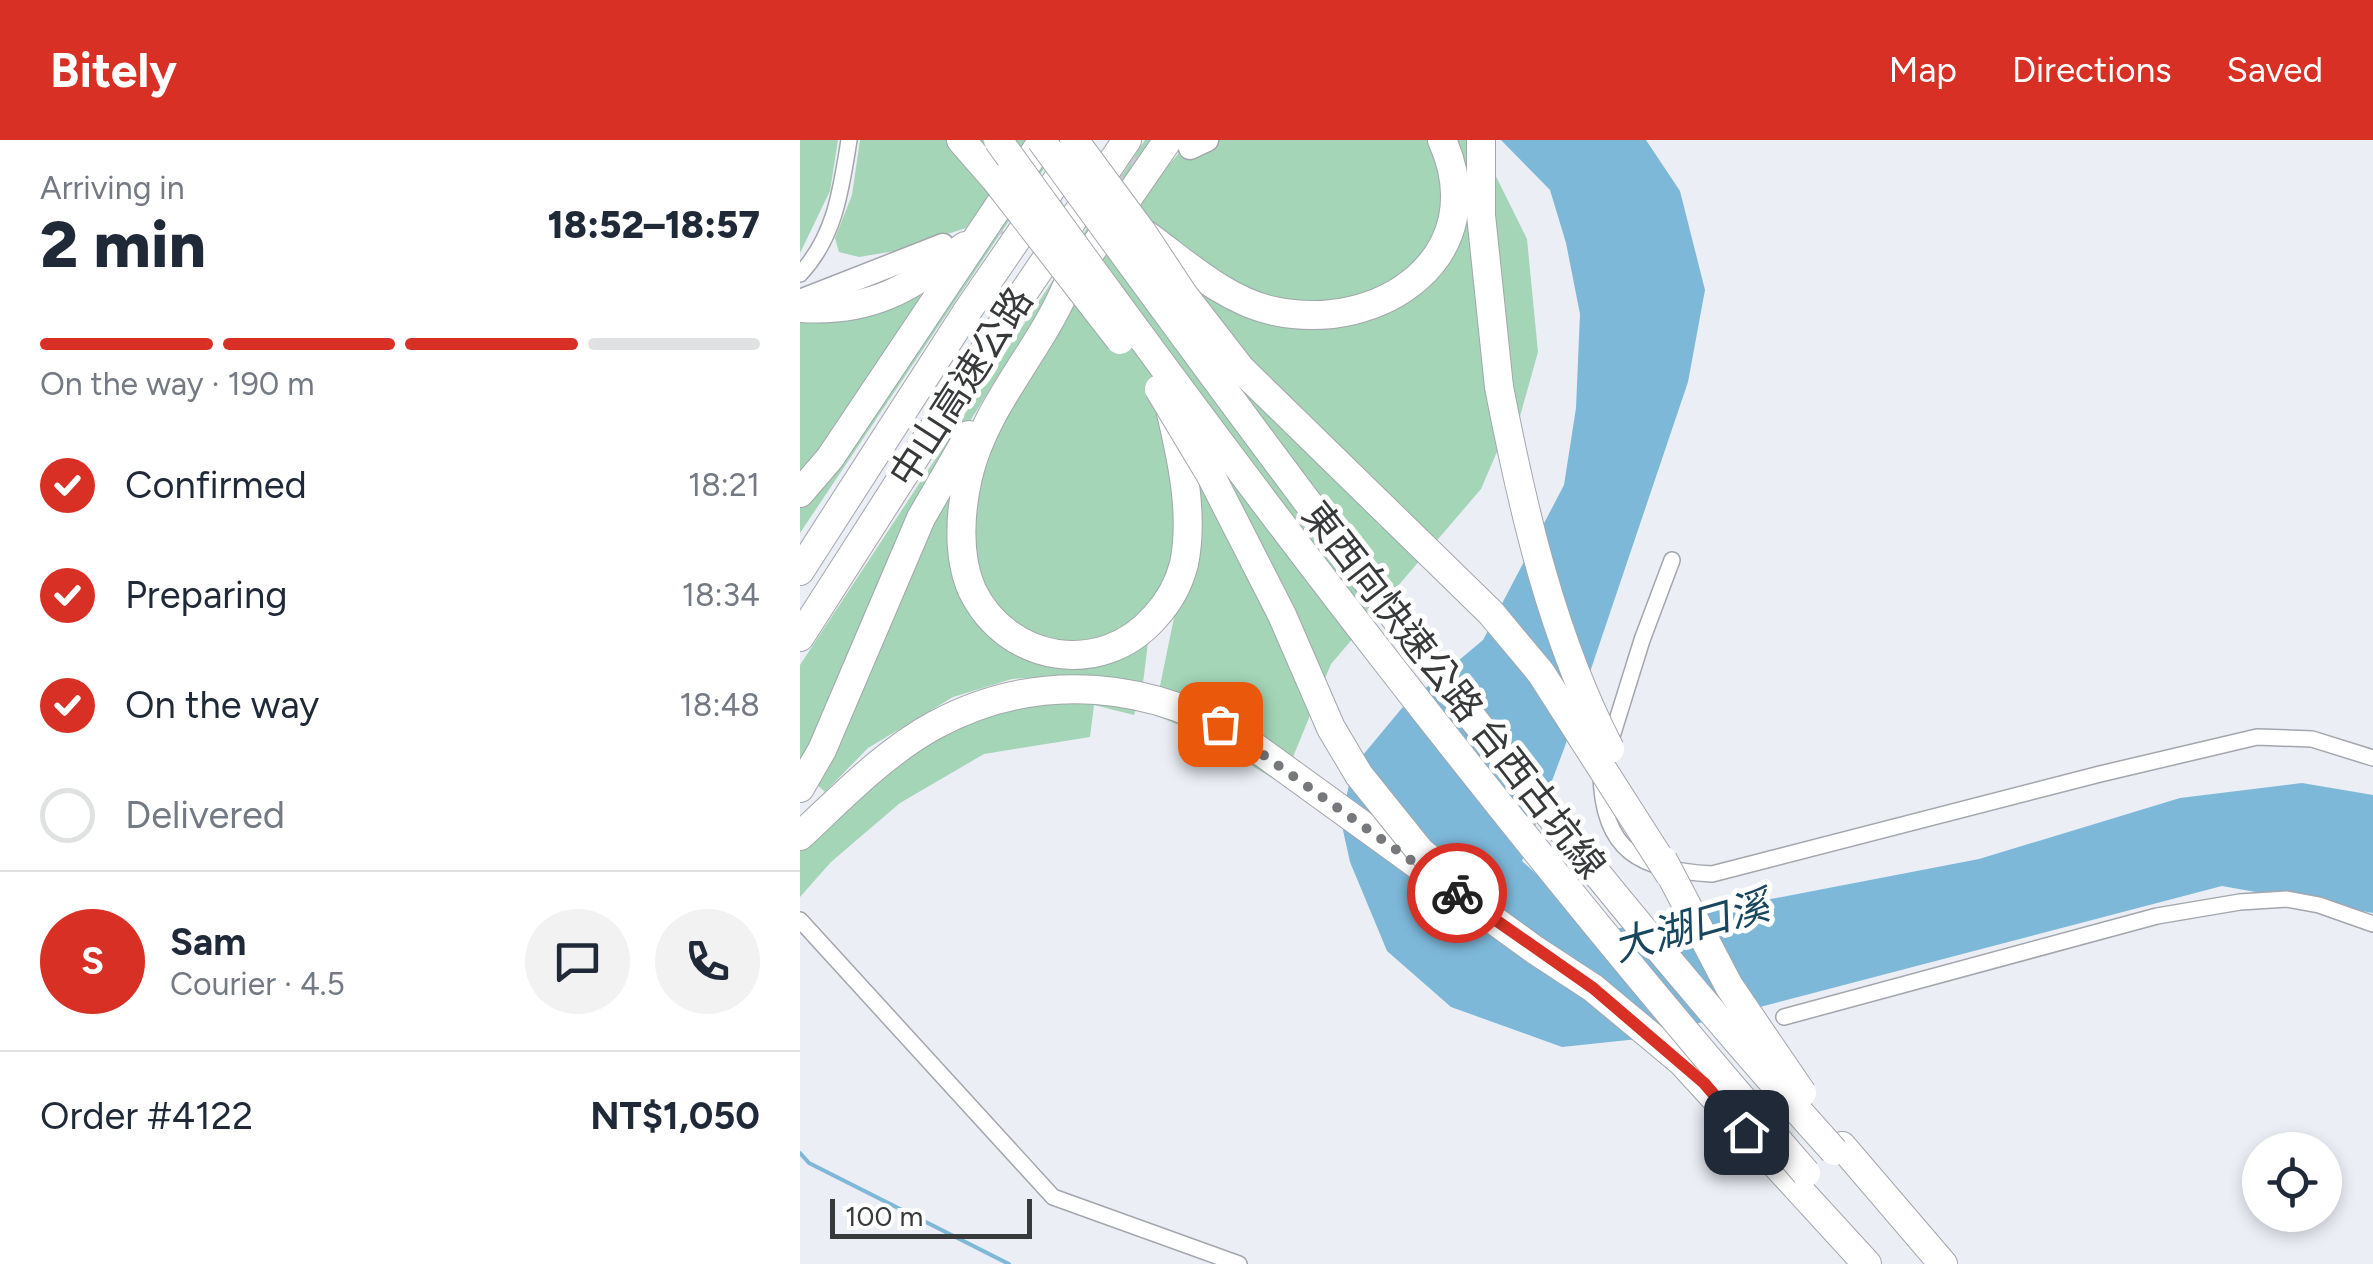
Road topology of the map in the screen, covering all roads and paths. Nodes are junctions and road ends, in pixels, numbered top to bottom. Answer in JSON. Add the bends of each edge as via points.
{"nodes":[{"id":1,"x":850,"y":140,"type":"edge"},
{"id":2,"x":964,"y":140,"type":"edge"},
{"id":3,"x":998,"y":140,"type":"edge"},
{"id":4,"x":1042,"y":140,"type":"edge"},
{"id":5,"x":1074,"y":140,"type":"edge"},
{"id":6,"x":1084,"y":140,"type":"edge"},
{"id":7,"x":1127,"y":140,"type":"edge"},
{"id":8,"x":1442,"y":140,"type":"edge"},
{"id":9,"x":1482,"y":140,"type":"edge"},
{"id":10,"x":1187,"y":142,"type":"edge"},
{"id":11,"x":998,"y":191,"type":"junction"},
{"id":12,"x":1142,"y":232,"type":"junction"},
{"id":13,"x":800,"y":274,"type":"edge"},
{"id":14,"x":1066,"y":288,"type":"junction"},
{"id":15,"x":800,"y":305,"type":"edge"},
{"id":16,"x":1169,"y":402,"type":"junction"},
{"id":17,"x":800,"y":493,"type":"edge"},
{"id":18,"x":1672,"y":560,"type":"dead end"},
{"id":19,"x":800,"y":571,"type":"edge"},
{"id":20,"x":800,"y":637,"type":"edge"},
{"id":21,"x":2373,"y":758,"type":"edge"},
{"id":22,"x":800,"y":788,"type":"edge"},
{"id":23,"x":800,"y":836,"type":"edge"},
{"id":24,"x":1670,"y":875,"type":"junction"},
{"id":25,"x":1491,"y":917,"type":"junction"},
{"id":26,"x":800,"y":920,"type":"edge"},
{"id":27,"x":2373,"y":924,"type":"edge"},
{"id":28,"x":1784,"y":1017,"type":"dead end"},
{"id":29,"x":1838,"y":1149,"type":"junction"},
{"id":30,"x":1240,"y":1264,"type":"edge"},
{"id":31,"x":1867,"y":1264,"type":"edge"},
{"id":32,"x":1886,"y":1264,"type":"edge"},
{"id":33,"x":1932,"y":1264,"type":"edge"},
{"id":34,"x":1943,"y":1264,"type":"edge"}],
"edges":[{"from":1,"to":13,"type":"street","via":[[820,252]]},
{"from":2,"to":11,"type":"highway"},
{"from":3,"to":32,"type":"highway","name":"東西向快速公路 台西古坑線","bridge":true,"via":[[1478,780],[1667,1013]]},
{"from":4,"to":11,"type":"highway"},
{"from":4,"to":29,"type":"highway","name":"東西向快速公路 台西古坑線","bridge":true,"via":[[1366,582],[1746,1054]]},
{"from":5,"to":12,"type":"highway","bridge":true},
{"from":6,"to":19,"type":"highway","name":"中山高速公路"},
{"from":7,"to":20,"type":"highway","name":"中山高速公路"},
{"from":8,"to":12,"type":"highway","via":[[1453,164],[1450,232],[1437,260],[1408,287],[1364,308],[1335,315],[1273,312],[1234,298]]},
{"from":9,"to":24,"type":"highway","bridge":true,"via":[[1480,215],[1499,387],[1522,504],[1596,724]]},
{"from":10,"to":14,"type":"highway","via":[[1142,179]]},
{"from":11,"to":15,"type":"highway","via":[[926,277],[900,292],[868,304]]},
{"from":11,"to":16,"type":"highway","bridge":true},
{"from":11,"to":17,"type":"highway","via":[[830,458]]},
{"from":12,"to":24,"type":"highway","bridge":true,"via":[[1241,369],[1491,613],[1541,673]]},
{"from":14,"to":16,"type":"highway","bridge":true,"via":[[982,434],[968,476],[961,534],[970,586],[1004,632],[1028,646],[1083,655],[1114,649],[1142,632],[1167,604],[1183,568],[1187,516]]},
{"from":14,"to":22,"type":"highway","via":[[921,518]]},
{"from":16,"to":25,"type":"highway","bridge":true,"via":[[1359,775],[1420,851]]},
{"from":18,"to":21,"type":"street","via":[[1600,772],[1611,829],[1636,859],[1669,872],[1712,874],[2257,737],[2312,739]]},
{"from":23,"to":25,"type":"highway","bridge":true,"via":[[889,757],[974,706],[1064,688],[1137,694],[1220,724]]},
{"from":24,"to":29,"type":"highway","bridge":true,"via":[[1747,1016]]},
{"from":25,"to":31,"type":"highway","via":[[1593,988],[1682,1062]]},
{"from":26,"to":30,"type":"street","via":[[1053,1197]]},
{"from":27,"to":28,"type":"street","via":[[2287,898],[2240,902],[2157,916]]},
{"from":29,"to":33,"type":"highway","name":"東西向快速公路 台西古坑線"},
{"from":29,"to":34,"type":"highway"}]}
